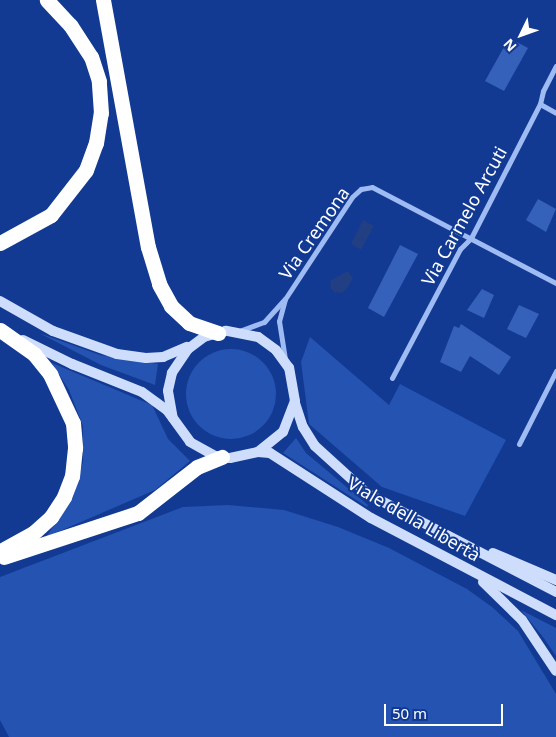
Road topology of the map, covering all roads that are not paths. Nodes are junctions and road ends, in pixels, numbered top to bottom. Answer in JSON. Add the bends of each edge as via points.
{"nodes":[{"id":1,"x":47,"y":0,"type":"edge"},
{"id":2,"x":103,"y":0,"type":"edge"},
{"id":3,"x":556,"y":66,"type":"edge"},
{"id":4,"x":540,"y":104,"type":"junction"},
{"id":5,"x":556,"y":113,"type":"edge"},
{"id":6,"x":471,"y":238,"type":"junction"},
{"id":7,"x":0,"y":243,"type":"edge"},
{"id":8,"x":556,"y":283,"type":"edge"},
{"id":9,"x":285,"y":299,"type":"junction"},
{"id":10,"x":0,"y":301,"type":"edge"},
{"id":11,"x":0,"y":329,"type":"edge"},
{"id":12,"x":237,"y":332,"type":"junction"},
{"id":13,"x":218,"y":333,"type":"junction"},
{"id":14,"x":195,"y":343,"type":"junction"},
{"id":15,"x":288,"y":366,"type":"junction"},
{"id":16,"x":556,"y":371,"type":"edge"},
{"id":17,"x":392,"y":378,"type":"dead end"},
{"id":18,"x":295,"y":401,"type":"junction"},
{"id":19,"x":173,"y":418,"type":"junction"},
{"id":20,"x":519,"y":444,"type":"dead end"},
{"id":21,"x":258,"y":452,"type":"junction"},
{"id":22,"x":222,"y":457,"type":"junction"},
{"id":23,"x":407,"y":515,"type":"junction"},
{"id":24,"x":0,"y":551,"type":"edge"},
{"id":25,"x":447,"y":558,"type":"junction"},
{"id":26,"x":0,"y":559,"type":"edge"},
{"id":27,"x":556,"y":580,"type":"edge"},
{"id":28,"x":556,"y":592,"type":"edge"},
{"id":29,"x":556,"y":614,"type":"edge"},
{"id":30,"x":556,"y":671,"type":"edge"}],
"edges":[{"from":1,"to":7,"type":"highway","via":[[70,25],[91,57],[99,81],[101,113],[96,143],[86,170],[51,215]]},
{"from":2,"to":13,"type":"highway","via":[[148,247],[158,284],[171,306],[189,323]]},
{"from":3,"to":4,"type":"street","name":"Via Carmelo Arcuti"},
{"from":4,"to":5,"type":"street"},
{"from":4,"to":6,"type":"street","name":"Via Carmelo Arcuti"},
{"from":6,"to":8,"type":"street","name":"Via Cremona"},
{"from":6,"to":9,"type":"street","name":"Via Cremona","via":[[372,187],[361,189],[352,197]]},
{"from":6,"to":17,"type":"street","name":"Via Carmelo Arcuti","via":[[460,249]]},
{"from":9,"to":12,"type":"street","name":"Via Cremona","via":[[264,322]]},
{"from":9,"to":15,"type":"street","name":"Via Cremona","via":[[279,335]]},
{"from":10,"to":14,"type":"main road","name":"Viale della Libertà","via":[[53,331],[117,354],[146,358],[164,356]]},
{"from":11,"to":19,"type":"main road","name":"Viale della Libertà","via":[[72,364],[142,392],[158,401]]},
{"from":11,"to":24,"type":"highway","via":[[34,354],[50,374],[73,422],[75,448],[72,476],[51,517]]},
{"from":12,"to":13,"type":"main road","name":"Viale della Libertà"},
{"from":12,"to":15,"type":"main road","name":"Viale della Libertà","via":[[268,343]]},
{"from":13,"to":14,"type":"main road","name":"Viale della Libertà"},
{"from":14,"to":19,"type":"main road","name":"Viale della Libertà","via":[[181,356],[172,372],[169,400]]},
{"from":15,"to":18,"type":"main road","name":"Viale della Libertà"},
{"from":16,"to":20,"type":"street"},
{"from":18,"to":21,"type":"main road","via":[[283,432]]},
{"from":18,"to":23,"type":"main road","name":"Viale della Libertà","via":[[303,427],[331,463],[368,494]]},
{"from":19,"to":22,"type":"main road","name":"Viale della Libertà","via":[[190,442]]},
{"from":21,"to":22,"type":"main road","name":"Viale della Libertà"},
{"from":21,"to":25,"type":"main road","name":"Viale della Libertà","via":[[270,453],[371,518]]},
{"from":22,"to":26,"type":"highway","via":[[192,470],[138,513]]},
{"from":23,"to":27,"type":"main road"},
{"from":23,"to":28,"type":"main road","name":"Viale della Libertà"},
{"from":25,"to":29,"type":"main road","name":"Viale della Libertà"},
{"from":25,"to":30,"type":"main road","via":[[500,595],[522,620]]}]}
